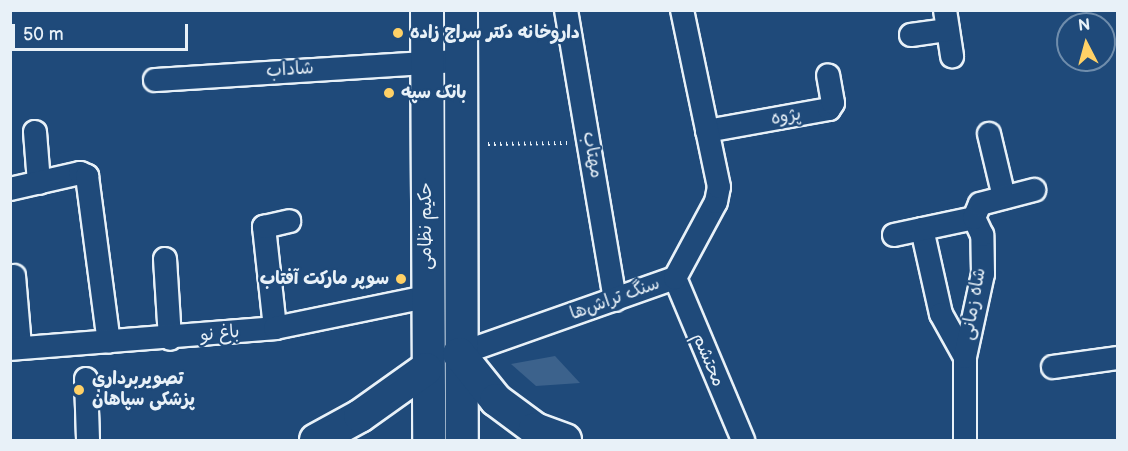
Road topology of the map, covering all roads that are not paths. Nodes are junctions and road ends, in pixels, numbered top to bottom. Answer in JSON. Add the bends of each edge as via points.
{"nodes":[{"id":1,"x":428,"y":10,"type":"edge"},
{"id":2,"x":461,"y":10,"type":"edge"},
{"id":3,"x":566,"y":10,"type":"edge"},
{"id":4,"x":682,"y":10,"type":"edge"},
{"id":5,"x":946,"y":20,"type":"edge"},
{"id":6,"x":911,"y":35,"type":"dead end"},
{"id":7,"x":952,"y":56,"type":"dead end"},
{"id":8,"x":426,"y":61,"type":"junction"},
{"id":9,"x":461,"y":61,"type":"junction"},
{"id":10,"x":828,"y":75,"type":"dead end"},
{"id":11,"x":155,"y":80,"type":"dead end"},
{"id":12,"x":707,"y":131,"type":"junction"},
{"id":13,"x":35,"y":132,"type":"dead end"},
{"id":14,"x":989,"y":134,"type":"dead end"},
{"id":15,"x":39,"y":183,"type":"junction"},
{"id":16,"x":10,"y":189,"type":"edge"},
{"id":17,"x":1034,"y":190,"type":"dead end"},
{"id":18,"x":1004,"y":197,"type":"junction"},
{"id":19,"x":974,"y":218,"type":"junction"},
{"id":20,"x":289,"y":220,"type":"dead end"},
{"id":21,"x":922,"y":229,"type":"junction"},
{"id":22,"x":894,"y":235,"type":"dead end"},
{"id":23,"x":165,"y":259,"type":"dead end"},
{"id":24,"x":14,"y":276,"type":"dead end"},
{"id":25,"x":675,"y":278,"type":"junction"},
{"id":26,"x":426,"y":297,"type":"junction"},
{"id":27,"x":615,"y":300,"type":"junction"},
{"id":28,"x":274,"y":328,"type":"junction"},
{"id":29,"x":170,"y":339,"type":"junction"},
{"id":30,"x":109,"y":342,"type":"junction"},
{"id":31,"x":15,"y":348,"type":"edge"},
{"id":32,"x":459,"y":354,"type":"junction"},
{"id":33,"x":965,"y":357,"type":"junction"},
{"id":34,"x":1118,"y":358,"type":"edge"},
{"id":35,"x":1053,"y":367,"type":"dead end"},
{"id":36,"x":426,"y":369,"type":"junction"},
{"id":37,"x":86,"y":380,"type":"dead end"},
{"id":38,"x":88,"y":441,"type":"edge"},
{"id":39,"x":316,"y":441,"type":"edge"},
{"id":40,"x":429,"y":441,"type":"edge"},
{"id":41,"x":462,"y":441,"type":"edge"},
{"id":42,"x":565,"y":441,"type":"edge"},
{"id":43,"x":743,"y":441,"type":"edge"},
{"id":44,"x":965,"y":441,"type":"edge"}],
"edges":[{"from":1,"to":8,"type":"main road","name":"حکیم نظامی"},
{"from":2,"to":9,"type":"main road","name":"حکیم نظامی"},
{"from":3,"to":27,"type":"street","name":"مهتاب"},
{"from":4,"to":12,"type":"street","name":"سنگ تراش‌ها"},
{"from":5,"to":6,"type":"street"},
{"from":5,"to":7,"type":"street"},
{"from":8,"to":9,"type":"street","name":"شاداب"},
{"from":8,"to":11,"type":"street","name":"شاداب"},
{"from":8,"to":26,"type":"main road","name":"حکیم نظامی"},
{"from":9,"to":32,"type":"main road","name":"حکیم نظامی"},
{"from":10,"to":12,"type":"street","name":"پژوه","via":[[833,104],[829,109]]},
{"from":12,"to":25,"type":"street","name":"سنگ تراش‌ها","via":[[718,195]]},
{"from":13,"to":15,"type":"street"},
{"from":14,"to":18,"type":"street"},
{"from":15,"to":16,"type":"street"},
{"from":15,"to":30,"type":"street","via":[[80,173],[87,176]]},
{"from":17,"to":18,"type":"street"},
{"from":18,"to":19,"type":"street","via":[[980,204]]},
{"from":19,"to":21,"type":"street"},
{"from":19,"to":33,"type":"street","name":"شاه زمانی","via":[[982,235],[982,274]]},
{"from":20,"to":28,"type":"street","via":[[264,228]]},
{"from":21,"to":22,"type":"street"},
{"from":21,"to":33,"type":"street","name":"شاه زمانی","via":[[941,314]]},
{"from":23,"to":29,"type":"street"},
{"from":24,"to":31,"type":"street"},
{"from":25,"to":27,"type":"street","name":"سنگ تراش‌ها"},
{"from":25,"to":43,"type":"street","name":"محتشم"},
{"from":26,"to":28,"type":"street","name":"باغ نو"},
{"from":26,"to":36,"type":"main road","name":"حکیم نظامی"},
{"from":27,"to":32,"type":"street","name":"سنگ تراش‌ها"},
{"from":28,"to":29,"type":"street","name":"باغ نو"},
{"from":29,"to":30,"type":"street","name":"باغ نو"},
{"from":30,"to":31,"type":"street","name":"باغ نو"},
{"from":32,"to":41,"type":"main road","name":"حکیم نظامی"},
{"from":32,"to":42,"type":"main road","via":[[496,400],[535,429]]},
{"from":33,"to":44,"type":"street","name":"شاه زمانی"},
{"from":34,"to":35,"type":"street"},
{"from":36,"to":39,"type":"main road","via":[[360,416]]},
{"from":36,"to":40,"type":"main road","name":"حکیم نظامی"},
{"from":37,"to":38,"type":"street"}]}
